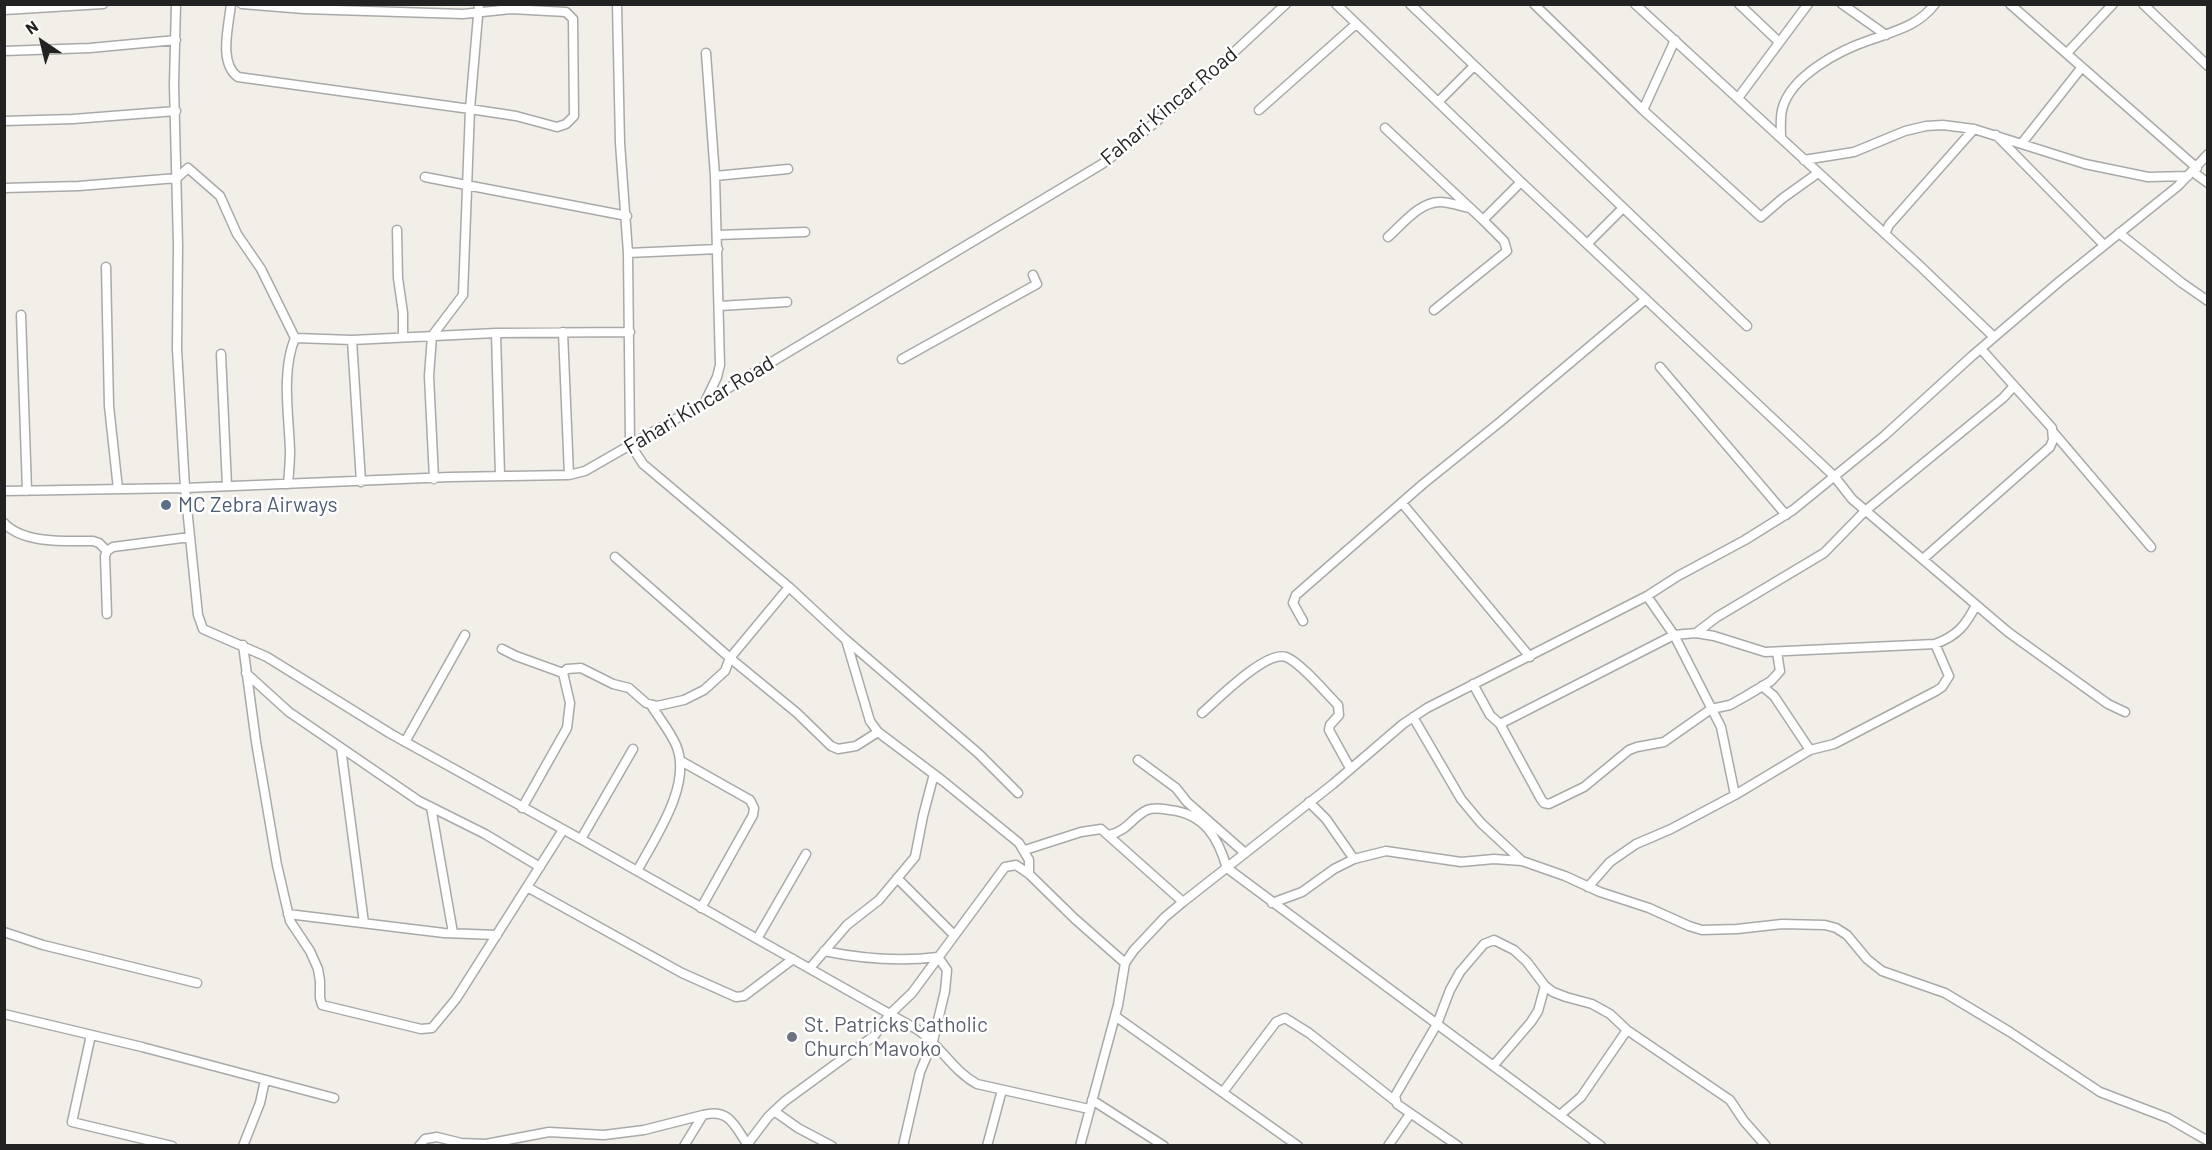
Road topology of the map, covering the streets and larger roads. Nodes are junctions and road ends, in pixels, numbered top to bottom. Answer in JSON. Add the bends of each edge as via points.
{"nodes":[{"id":1,"x":103,"y":4,"type":"edge"},
{"id":2,"x":176,"y":4,"type":"edge"},
{"id":3,"x":231,"y":4,"type":"edge"},
{"id":4,"x":242,"y":4,"type":"edge"},
{"id":5,"x":617,"y":4,"type":"edge"},
{"id":6,"x":1286,"y":4,"type":"edge"},
{"id":7,"x":1336,"y":4,"type":"edge"},
{"id":8,"x":1410,"y":4,"type":"edge"},
{"id":9,"x":1534,"y":4,"type":"edge"},
{"id":10,"x":1635,"y":4,"type":"edge"},
{"id":11,"x":1739,"y":4,"type":"edge"},
{"id":12,"x":1808,"y":4,"type":"edge"},
{"id":13,"x":1842,"y":4,"type":"edge"},
{"id":14,"x":1935,"y":4,"type":"edge"},
{"id":15,"x":2010,"y":4,"type":"edge"},
{"id":16,"x":2113,"y":4,"type":"edge"},
{"id":17,"x":2143,"y":4,"type":"edge"},
{"id":18,"x":304,"y":7,"type":"edge"},
{"id":19,"x":478,"y":8,"type":"edge"},
{"id":20,"x":4,"y":10,"type":"edge"},
{"id":21,"x":1356,"y":24,"type":"junction"},
{"id":22,"x":1886,"y":35,"type":"junction"},
{"id":23,"x":176,"y":40,"type":"junction"},
{"id":24,"x":1675,"y":40,"type":"junction"},
{"id":25,"x":1779,"y":42,"type":"junction"},
{"id":26,"x":4,"y":51,"type":"edge"},
{"id":27,"x":2067,"y":52,"type":"junction"},
{"id":28,"x":706,"y":53,"type":"dead end"},
{"id":29,"x":1474,"y":66,"type":"junction"},
{"id":30,"x":2208,"y":66,"type":"edge"},
{"id":31,"x":2082,"y":67,"type":"junction"},
{"id":32,"x":1738,"y":98,"type":"junction"},
{"id":33,"x":1438,"y":102,"type":"junction"},
{"id":34,"x":470,"y":109,"type":"junction"},
{"id":35,"x":1259,"y":110,"type":"dead end"},
{"id":36,"x":1643,"y":110,"type":"junction"},
{"id":37,"x":176,"y":111,"type":"junction"},
{"id":38,"x":4,"y":121,"type":"edge"},
{"id":39,"x":1385,"y":128,"type":"dead end"},
{"id":40,"x":1974,"y":129,"type":"junction"},
{"id":41,"x":1996,"y":135,"type":"junction"},
{"id":42,"x":1781,"y":138,"type":"junction"},
{"id":43,"x":2022,"y":143,"type":"junction"},
{"id":44,"x":2208,"y":154,"type":"edge"},
{"id":45,"x":1804,"y":160,"type":"junction"},
{"id":46,"x":788,"y":169,"type":"dead end"},
{"id":47,"x":2193,"y":172,"type":"junction"},
{"id":48,"x":1818,"y":173,"type":"junction"},
{"id":49,"x":715,"y":176,"type":"junction"},
{"id":50,"x":425,"y":177,"type":"dead end"},
{"id":51,"x":177,"y":178,"type":"junction"},
{"id":52,"x":1521,"y":182,"type":"junction"},
{"id":53,"x":2208,"y":183,"type":"edge"},
{"id":54,"x":468,"y":187,"type":"junction"},
{"id":55,"x":4,"y":188,"type":"edge"},
{"id":56,"x":1469,"y":208,"type":"junction"},
{"id":57,"x":1623,"y":208,"type":"junction"},
{"id":58,"x":627,"y":216,"type":"junction"},
{"id":59,"x":1483,"y":220,"type":"junction"},
{"id":60,"x":397,"y":230,"type":"dead end"},
{"id":61,"x":805,"y":232,"type":"dead end"},
{"id":62,"x":2118,"y":233,"type":"junction"},
{"id":63,"x":1885,"y":234,"type":"junction"},
{"id":64,"x":717,"y":236,"type":"junction"},
{"id":65,"x":1388,"y":237,"type":"dead end"},
{"id":66,"x":1588,"y":243,"type":"junction"},
{"id":67,"x":2104,"y":246,"type":"junction"},
{"id":68,"x":718,"y":249,"type":"junction"},
{"id":69,"x":628,"y":253,"type":"junction"},
{"id":70,"x":106,"y":267,"type":"dead end"},
{"id":71,"x":1033,"y":275,"type":"dead end"},
{"id":72,"x":1646,"y":299,"type":"junction"},
{"id":73,"x":2208,"y":301,"type":"edge"},
{"id":74,"x":787,"y":302,"type":"dead end"},
{"id":75,"x":719,"y":306,"type":"junction"},
{"id":76,"x":1434,"y":310,"type":"dead end"},
{"id":77,"x":21,"y":315,"type":"dead end"},
{"id":78,"x":1747,"y":326,"type":"dead end"},
{"id":79,"x":564,"y":332,"type":"junction"},
{"id":80,"x":630,"y":332,"type":"junction"},
{"id":81,"x":496,"y":333,"type":"junction"},
{"id":82,"x":403,"y":336,"type":"junction"},
{"id":83,"x":432,"y":336,"type":"junction"},
{"id":84,"x":1994,"y":337,"type":"junction"},
{"id":85,"x":295,"y":338,"type":"junction"},
{"id":86,"x":352,"y":340,"type":"junction"},
{"id":87,"x":1981,"y":348,"type":"junction"},
{"id":88,"x":221,"y":354,"type":"dead end"},
{"id":89,"x":902,"y":359,"type":"dead end"},
{"id":90,"x":1660,"y":367,"type":"dead end"},
{"id":91,"x":2014,"y":386,"type":"junction"},
{"id":92,"x":705,"y":402,"type":"junction"},
{"id":93,"x":2054,"y":433,"type":"junction"},
{"id":94,"x":630,"y":444,"type":"junction"},
{"id":95,"x":569,"y":475,"type":"junction"},
{"id":96,"x":500,"y":476,"type":"junction"},
{"id":97,"x":1834,"y":476,"type":"junction"},
{"id":98,"x":434,"y":479,"type":"junction"},
{"id":99,"x":361,"y":482,"type":"junction"},
{"id":100,"x":288,"y":484,"type":"junction"},
{"id":101,"x":227,"y":486,"type":"junction"},
{"id":102,"x":185,"y":488,"type":"junction"},
{"id":103,"x":118,"y":489,"type":"junction"},
{"id":104,"x":27,"y":490,"type":"junction"},
{"id":105,"x":4,"y":491,"type":"edge"},
{"id":106,"x":1402,"y":503,"type":"junction"},
{"id":107,"x":1865,"y":511,"type":"junction"},
{"id":108,"x":1785,"y":515,"type":"junction"},
{"id":109,"x":4,"y":523,"type":"edge"},
{"id":110,"x":190,"y":537,"type":"junction"},
{"id":111,"x":2151,"y":547,"type":"dead end"},
{"id":112,"x":107,"y":551,"type":"junction"},
{"id":113,"x":615,"y":557,"type":"dead end"},
{"id":114,"x":1923,"y":559,"type":"junction"},
{"id":115,"x":789,"y":587,"type":"junction"},
{"id":116,"x":1647,"y":596,"type":"junction"},
{"id":117,"x":1976,"y":605,"type":"junction"},
{"id":118,"x":107,"y":614,"type":"dead end"},
{"id":119,"x":1303,"y":621,"type":"dead end"},
{"id":120,"x":1696,"y":633,"type":"junction"},
{"id":121,"x":465,"y":635,"type":"dead end"},
{"id":122,"x":1674,"y":635,"type":"junction"},
{"id":123,"x":846,"y":639,"type":"junction"},
{"id":124,"x":1935,"y":644,"type":"junction"},
{"id":125,"x":243,"y":645,"type":"junction"},
{"id":126,"x":502,"y":649,"type":"dead end"},
{"id":127,"x":1777,"y":652,"type":"junction"},
{"id":128,"x":1530,"y":657,"type":"junction"},
{"id":129,"x":730,"y":658,"type":"junction"},
{"id":130,"x":246,"y":673,"type":"junction"},
{"id":131,"x":563,"y":673,"type":"junction"},
{"id":132,"x":1473,"y":684,"type":"junction"},
{"id":133,"x":1762,"y":686,"type":"junction"},
{"id":134,"x":651,"y":705,"type":"junction"},
{"id":135,"x":1712,"y":709,"type":"junction"},
{"id":136,"x":2125,"y":712,"type":"dead end"},
{"id":137,"x":1202,"y":714,"type":"dead end"},
{"id":138,"x":1413,"y":717,"type":"junction"},
{"id":139,"x":1500,"y":724,"type":"junction"},
{"id":140,"x":878,"y":732,"type":"junction"},
{"id":141,"x":405,"y":742,"type":"junction"},
{"id":142,"x":341,"y":748,"type":"junction"},
{"id":143,"x":633,"y":749,"type":"dead end"},
{"id":144,"x":1810,"y":750,"type":"junction"},
{"id":145,"x":1138,"y":760,"type":"dead end"},
{"id":146,"x":681,"y":761,"type":"junction"},
{"id":147,"x":1350,"y":768,"type":"junction"},
{"id":148,"x":934,"y":774,"type":"junction"},
{"id":149,"x":1018,"y":793,"type":"dead end"},
{"id":150,"x":1735,"y":795,"type":"junction"},
{"id":151,"x":1309,"y":802,"type":"junction"},
{"id":152,"x":431,"y":807,"type":"junction"},
{"id":153,"x":522,"y":808,"type":"junction"},
{"id":154,"x":563,"y":830,"type":"junction"},
{"id":155,"x":1109,"y":835,"type":"junction"},
{"id":156,"x":581,"y":839,"type":"junction"},
{"id":157,"x":1025,"y":850,"type":"junction"},
{"id":158,"x":1245,"y":853,"type":"junction"},
{"id":159,"x":806,"y":854,"type":"dead end"},
{"id":160,"x":1354,"y":859,"type":"junction"},
{"id":161,"x":1522,"y":861,"type":"junction"},
{"id":162,"x":540,"y":867,"type":"junction"},
{"id":163,"x":1227,"y":868,"type":"junction"},
{"id":164,"x":637,"y":871,"type":"junction"},
{"id":165,"x":1029,"y":874,"type":"junction"},
{"id":166,"x":897,"y":878,"type":"junction"},
{"id":167,"x":527,"y":887,"type":"junction"},
{"id":168,"x":1588,"y":887,"type":"junction"},
{"id":169,"x":1183,"y":902,"type":"junction"},
{"id":170,"x":1272,"y":903,"type":"junction"},
{"id":171,"x":701,"y":908,"type":"junction"},
{"id":172,"x":288,"y":914,"type":"junction"},
{"id":173,"x":364,"y":923,"type":"junction"},
{"id":174,"x":4,"y":932,"type":"edge"},
{"id":175,"x":453,"y":933,"type":"junction"},
{"id":176,"x":497,"y":934,"type":"junction"},
{"id":177,"x":954,"y":934,"type":"junction"},
{"id":178,"x":757,"y":939,"type":"junction"},
{"id":179,"x":824,"y":951,"type":"junction"},
{"id":180,"x":938,"y":957,"type":"junction"},
{"id":181,"x":793,"y":959,"type":"junction"},
{"id":182,"x":1125,"y":963,"type":"junction"},
{"id":183,"x":810,"y":968,"type":"junction"},
{"id":184,"x":197,"y":983,"type":"dead end"},
{"id":185,"x":1545,"y":986,"type":"junction"},
{"id":186,"x":4,"y":1014,"type":"edge"},
{"id":187,"x":890,"y":1014,"type":"junction"},
{"id":188,"x":1115,"y":1016,"type":"junction"},
{"id":189,"x":1437,"y":1024,"type":"junction"},
{"id":190,"x":1627,"y":1030,"type":"junction"},
{"id":191,"x":91,"y":1035,"type":"junction"},
{"id":192,"x":933,"y":1041,"type":"junction"},
{"id":193,"x":1494,"y":1065,"type":"junction"},
{"id":194,"x":265,"y":1080,"type":"junction"},
{"id":195,"x":1002,"y":1090,"type":"junction"},
{"id":196,"x":1224,"y":1092,"type":"junction"},
{"id":197,"x":334,"y":1098,"type":"dead end"},
{"id":198,"x":1394,"y":1100,"type":"junction"},
{"id":199,"x":1091,"y":1105,"type":"junction"},
{"id":200,"x":774,"y":1111,"type":"junction"},
{"id":201,"x":1410,"y":1114,"type":"junction"},
{"id":202,"x":703,"y":1115,"type":"junction"},
{"id":203,"x":1560,"y":1115,"type":"junction"},
{"id":204,"x":2208,"y":1141,"type":"edge"},
{"id":205,"x":747,"y":1145,"type":"edge"},
{"id":206,"x":172,"y":1146,"type":"edge"},
{"id":207,"x":243,"y":1146,"type":"edge"},
{"id":208,"x":419,"y":1146,"type":"edge"},
{"id":209,"x":684,"y":1146,"type":"edge"},
{"id":210,"x":832,"y":1146,"type":"edge"},
{"id":211,"x":903,"y":1146,"type":"edge"},
{"id":212,"x":987,"y":1146,"type":"edge"},
{"id":213,"x":1080,"y":1146,"type":"edge"},
{"id":214,"x":1164,"y":1146,"type":"edge"},
{"id":215,"x":1298,"y":1146,"type":"edge"},
{"id":216,"x":1388,"y":1146,"type":"edge"},
{"id":217,"x":1458,"y":1146,"type":"edge"},
{"id":218,"x":1601,"y":1146,"type":"edge"},
{"id":219,"x":1766,"y":1146,"type":"edge"}],
"edges":[{"from":1,"to":20,"type":"street"},
{"from":2,"to":23,"type":"street"},
{"from":3,"to":34,"type":"street","via":[[227,53],[230,67],[238,77]]},
{"from":4,"to":18,"type":"street"},
{"from":5,"to":58,"type":"street","via":[[620,143]]},
{"from":6,"to":92,"type":"street","name":"Fahari Kincar Road","via":[[1162,116],[1102,164]]},
{"from":7,"to":21,"type":"street"},
{"from":8,"to":29,"type":"street"},
{"from":9,"to":36,"type":"street"},
{"from":10,"to":24,"type":"street"},
{"from":11,"to":25,"type":"street"},
{"from":12,"to":25,"type":"street"},
{"from":13,"to":22,"type":"street"},
{"from":14,"to":22,"type":"street","via":[[1918,21]]},
{"from":15,"to":27,"type":"street"},
{"from":16,"to":27,"type":"street"},
{"from":17,"to":30,"type":"street"},
{"from":18,"to":19,"type":"street","via":[[464,14]]},
{"from":19,"to":34,"type":"street"},
{"from":19,"to":34,"type":"street","via":[[566,12],[573,19],[574,116],[557,127]]},
{"from":21,"to":33,"type":"street"},
{"from":21,"to":35,"type":"street"},
{"from":22,"to":42,"type":"street","via":[[1854,45],[1824,62],[1798,84],[1781,112]]},
{"from":23,"to":26,"type":"street"},
{"from":23,"to":37,"type":"street"},
{"from":24,"to":32,"type":"street"},
{"from":24,"to":36,"type":"street"},
{"from":25,"to":32,"type":"street"},
{"from":27,"to":31,"type":"street"},
{"from":28,"to":49,"type":"street"},
{"from":29,"to":33,"type":"street"},
{"from":29,"to":57,"type":"street"},
{"from":31,"to":43,"type":"street"},
{"from":31,"to":47,"type":"street"},
{"from":32,"to":42,"type":"street"},
{"from":33,"to":52,"type":"street"},
{"from":34,"to":54,"type":"street"},
{"from":36,"to":48,"type":"street","via":[[1761,217]]},
{"from":37,"to":38,"type":"street"},
{"from":37,"to":51,"type":"street"},
{"from":39,"to":56,"type":"street"},
{"from":40,"to":41,"type":"street"},
{"from":40,"to":45,"type":"street","via":[[1926,126],[1886,137],[1854,152]]},
{"from":40,"to":63,"type":"street"},
{"from":41,"to":43,"type":"street"},
{"from":41,"to":67,"type":"street"},
{"from":42,"to":45,"type":"street"},
{"from":43,"to":47,"type":"street","via":[[2085,164],[2148,177]]},
{"from":44,"to":47,"type":"street"},
{"from":45,"to":48,"type":"street"},
{"from":46,"to":49,"type":"street"},
{"from":47,"to":53,"type":"street"},
{"from":47,"to":62,"type":"street"},
{"from":48,"to":63,"type":"street"},
{"from":49,"to":64,"type":"street"},
{"from":50,"to":54,"type":"street"},
{"from":51,"to":55,"type":"street"},
{"from":51,"to":85,"type":"street","via":[[188,168],[220,196]]},
{"from":51,"to":102,"type":"street","via":[[177,349]]},
{"from":52,"to":59,"type":"street"},
{"from":52,"to":66,"type":"street"},
{"from":54,"to":58,"type":"street"},
{"from":54,"to":83,"type":"street","via":[[463,295]]},
{"from":56,"to":59,"type":"street"},
{"from":56,"to":65,"type":"street","via":[[1430,203]]},
{"from":57,"to":66,"type":"street"},
{"from":57,"to":78,"type":"street"},
{"from":58,"to":69,"type":"street"},
{"from":59,"to":76,"type":"street","via":[[1504,241],[1507,251]]},
{"from":60,"to":82,"type":"street"},
{"from":61,"to":64,"type":"street"},
{"from":62,"to":67,"type":"street"},
{"from":62,"to":73,"type":"street"},
{"from":63,"to":84,"type":"street"},
{"from":64,"to":68,"type":"street"},
{"from":66,"to":72,"type":"street"},
{"from":67,"to":84,"type":"street"},
{"from":68,"to":69,"type":"street"},
{"from":68,"to":75,"type":"street"},
{"from":69,"to":80,"type":"street"},
{"from":70,"to":103,"type":"street","via":[[109,406]]},
{"from":71,"to":89,"type":"street","via":[[1037,284]]},
{"from":72,"to":97,"type":"street"},
{"from":72,"to":106,"type":"street"},
{"from":74,"to":75,"type":"street"},
{"from":75,"to":92,"type":"street","via":[[720,365]]},
{"from":77,"to":104,"type":"street"},
{"from":79,"to":80,"type":"street"},
{"from":79,"to":81,"type":"street"},
{"from":79,"to":95,"type":"street"},
{"from":80,"to":94,"type":"street"},
{"from":81,"to":83,"type":"street"},
{"from":81,"to":96,"type":"street"},
{"from":82,"to":83,"type":"street"},
{"from":82,"to":86,"type":"street"},
{"from":83,"to":98,"type":"street","via":[[429,376]]},
{"from":84,"to":87,"type":"street"},
{"from":85,"to":86,"type":"street"},
{"from":85,"to":100,"type":"street","via":[[288,369]]},
{"from":86,"to":99,"type":"street"},
{"from":87,"to":91,"type":"street"},
{"from":87,"to":97,"type":"street"},
{"from":88,"to":101,"type":"street"},
{"from":90,"to":108,"type":"street"},
{"from":91,"to":93,"type":"street"},
{"from":91,"to":107,"type":"street"},
{"from":92,"to":94,"type":"street","name":"Fahari Kincar Road"},
{"from":93,"to":111,"type":"street"},
{"from":93,"to":114,"type":"street","via":[[2050,447]]},
{"from":94,"to":95,"type":"street","name":"Fahari Kincar Road","via":[[585,471]]},
{"from":94,"to":115,"type":"street","via":[[643,464]]},
{"from":95,"to":96,"type":"street","name":"Fahari Kincar Road"},
{"from":96,"to":98,"type":"street","name":"Fahari Kincar Road"},
{"from":97,"to":107,"type":"street"},
{"from":97,"to":108,"type":"street"},
{"from":98,"to":99,"type":"street","name":"Fahari Kincar Road"},
{"from":99,"to":100,"type":"street","name":"Fahari Kincar Road"},
{"from":100,"to":101,"type":"street","name":"Fahari Kincar Road"},
{"from":101,"to":102,"type":"street","name":"Fahari Kincar Road"},
{"from":102,"to":103,"type":"street","name":"Fahari Kincar Road"},
{"from":102,"to":110,"type":"street"},
{"from":103,"to":104,"type":"street","name":"Fahari Kincar Road"},
{"from":104,"to":105,"type":"street","name":"Fahari Kincar Road"},
{"from":106,"to":119,"type":"street","via":[[1296,595],[1293,603]]},
{"from":106,"to":128,"type":"street"},
{"from":107,"to":114,"type":"street"},
{"from":107,"to":120,"type":"street","via":[[1824,553]]},
{"from":108,"to":116,"type":"street"},
{"from":109,"to":112,"type":"street","via":[[38,539],[93,541]]},
{"from":110,"to":112,"type":"street"},
{"from":110,"to":125,"type":"street","via":[[201,625]]},
{"from":112,"to":118,"type":"street"},
{"from":113,"to":129,"type":"street"},
{"from":114,"to":117,"type":"street"},
{"from":115,"to":123,"type":"street"},
{"from":115,"to":129,"type":"street"},
{"from":116,"to":122,"type":"street"},
{"from":116,"to":128,"type":"street"},
{"from":117,"to":124,"type":"street","via":[[1958,633]]},
{"from":117,"to":136,"type":"street","via":[[2060,671]]},
{"from":120,"to":122,"type":"street"},
{"from":120,"to":127,"type":"street","via":[[1752,650]]},
{"from":121,"to":141,"type":"street"},
{"from":122,"to":135,"type":"street"},
{"from":122,"to":139,"type":"street"},
{"from":123,"to":140,"type":"street","via":[[870,722]]},
{"from":123,"to":149,"type":"street","via":[[978,753]]},
{"from":124,"to":127,"type":"street"},
{"from":124,"to":144,"type":"street","via":[[1948,676],[1942,687],[1834,744]]},
{"from":125,"to":130,"type":"street"},
{"from":125,"to":141,"type":"street"},
{"from":126,"to":131,"type":"street"},
{"from":127,"to":133,"type":"street","via":[[1780,671]]},
{"from":128,"to":132,"type":"street"},
{"from":129,"to":134,"type":"street","via":[[725,671],[704,690],[684,700]]},
{"from":129,"to":140,"type":"street","via":[[831,746],[856,746]]},
{"from":130,"to":142,"type":"street","via":[[289,711]]},
{"from":130,"to":172,"type":"street"},
{"from":131,"to":134,"type":"street","via":[[581,668],[629,688]]},
{"from":131,"to":153,"type":"street","via":[[570,703],[567,728]]},
{"from":132,"to":138,"type":"street"},
{"from":132,"to":139,"type":"street","via":[[1490,715]]},
{"from":133,"to":135,"type":"street","via":[[1730,705]]},
{"from":133,"to":144,"type":"street","via":[[1774,696]]},
{"from":134,"to":146,"type":"street","via":[[676,744]]},
{"from":135,"to":139,"type":"street","via":[[1665,742],[1629,750],[1584,787],[1549,804],[1541,799]]},
{"from":135,"to":150,"type":"street","via":[[1721,727]]},
{"from":137,"to":147,"type":"street","via":[[1259,665],[1284,656],[1338,705],[1339,715],[1329,730]]},
{"from":138,"to":147,"type":"street"},
{"from":138,"to":161,"type":"street","via":[[1461,799]]},
{"from":140,"to":148,"type":"street"},
{"from":141,"to":153,"type":"street"},
{"from":142,"to":152,"type":"street"},
{"from":142,"to":173,"type":"street"},
{"from":143,"to":156,"type":"street"},
{"from":144,"to":150,"type":"street"},
{"from":145,"to":158,"type":"street","via":[[1176,788]]},
{"from":146,"to":164,"type":"street","via":[[673,803]]},
{"from":146,"to":171,"type":"street","via":[[750,800],[754,808]]},
{"from":147,"to":151,"type":"street"},
{"from":148,"to":157,"type":"street"},
{"from":148,"to":166,"type":"street","via":[[915,857]]},
{"from":150,"to":168,"type":"street","via":[[1622,852]]},
{"from":151,"to":158,"type":"street"},
{"from":151,"to":160,"type":"street"},
{"from":152,"to":162,"type":"street"},
{"from":152,"to":175,"type":"street"},
{"from":153,"to":154,"type":"street"},
{"from":154,"to":156,"type":"street"},
{"from":154,"to":162,"type":"street"},
{"from":155,"to":157,"type":"street","via":[[1092,829]]},
{"from":155,"to":163,"type":"street","via":[[1122,832],[1149,810],[1184,811],[1211,832]]},
{"from":155,"to":169,"type":"street"},
{"from":156,"to":164,"type":"street"},
{"from":157,"to":165,"type":"street"},
{"from":158,"to":163,"type":"street"},
{"from":159,"to":178,"type":"street"},
{"from":160,"to":161,"type":"street","via":[[1386,851],[1461,862]]},
{"from":160,"to":170,"type":"street","via":[[1302,892]]},
{"from":161,"to":168,"type":"street"},
{"from":162,"to":167,"type":"street"},
{"from":163,"to":169,"type":"street"},
{"from":163,"to":170,"type":"street"},
{"from":164,"to":171,"type":"street"},
{"from":165,"to":177,"type":"street","via":[[1016,865],[1005,867]]},
{"from":165,"to":182,"type":"street"},
{"from":166,"to":177,"type":"street"},
{"from":166,"to":179,"type":"street"},
{"from":167,"to":176,"type":"street"},
{"from":167,"to":181,"type":"street","via":[[682,973],[735,997],[744,996]]},
{"from":168,"to":204,"type":"street","via":[[1702,930],[1808,923],[1836,928],[1882,971],[1945,993],[2100,1092],[2168,1118]]},
{"from":169,"to":182,"type":"street"},
{"from":170,"to":189,"type":"street"},
{"from":171,"to":178,"type":"street"},
{"from":172,"to":173,"type":"street"},
{"from":172,"to":176,"type":"street","via":[[293,929],[315,960],[322,1005],[421,1029],[436,1025]]},
{"from":173,"to":175,"type":"street"},
{"from":174,"to":184,"type":"street"},
{"from":175,"to":176,"type":"street"},
{"from":177,"to":180,"type":"street"},
{"from":178,"to":181,"type":"street"},
{"from":179,"to":180,"type":"street","via":[[906,961]]},
{"from":179,"to":183,"type":"street"},
{"from":180,"to":187,"type":"street","via":[[912,993]]},
{"from":180,"to":192,"type":"street","via":[[946,966],[947,975]]},
{"from":181,"to":183,"type":"street"},
{"from":182,"to":188,"type":"street"},
{"from":183,"to":187,"type":"street"},
{"from":185,"to":189,"type":"street","via":[[1514,950],[1489,941],[1461,972]]},
{"from":185,"to":190,"type":"street","via":[[1566,998],[1592,1004]]},
{"from":185,"to":193,"type":"street","via":[[1531,1022]]},
{"from":186,"to":191,"type":"street"},
{"from":187,"to":192,"type":"street"},
{"from":187,"to":200,"type":"street","via":[[864,1045]]},
{"from":188,"to":196,"type":"street"},
{"from":188,"to":199,"type":"street"},
{"from":189,"to":193,"type":"street"},
{"from":189,"to":198,"type":"street"},
{"from":190,"to":203,"type":"street","via":[[1581,1096]]},
{"from":190,"to":219,"type":"street","via":[[1730,1100]]},
{"from":191,"to":194,"type":"street"},
{"from":191,"to":206,"type":"street","via":[[72,1122]]},
{"from":192,"to":195,"type":"street","via":[[962,1075],[977,1084]]},
{"from":192,"to":211,"type":"street","via":[[920,1072]]},
{"from":193,"to":203,"type":"street"},
{"from":194,"to":197,"type":"street"},
{"from":194,"to":207,"type":"street"},
{"from":195,"to":199,"type":"street"},
{"from":195,"to":212,"type":"street"},
{"from":196,"to":198,"type":"street","via":[[1276,1022],[1285,1018]]},
{"from":196,"to":215,"type":"street"},
{"from":198,"to":201,"type":"street"},
{"from":199,"to":213,"type":"street"},
{"from":199,"to":214,"type":"street"},
{"from":200,"to":205,"type":"street"},
{"from":200,"to":210,"type":"street"},
{"from":201,"to":216,"type":"street"},
{"from":201,"to":217,"type":"street"},
{"from":202,"to":205,"type":"street","via":[[722,1114]]},
{"from":202,"to":208,"type":"street","via":[[644,1130],[604,1135],[549,1132],[486,1144],[432,1137]]},
{"from":202,"to":209,"type":"street"},
{"from":203,"to":218,"type":"street"}]}
